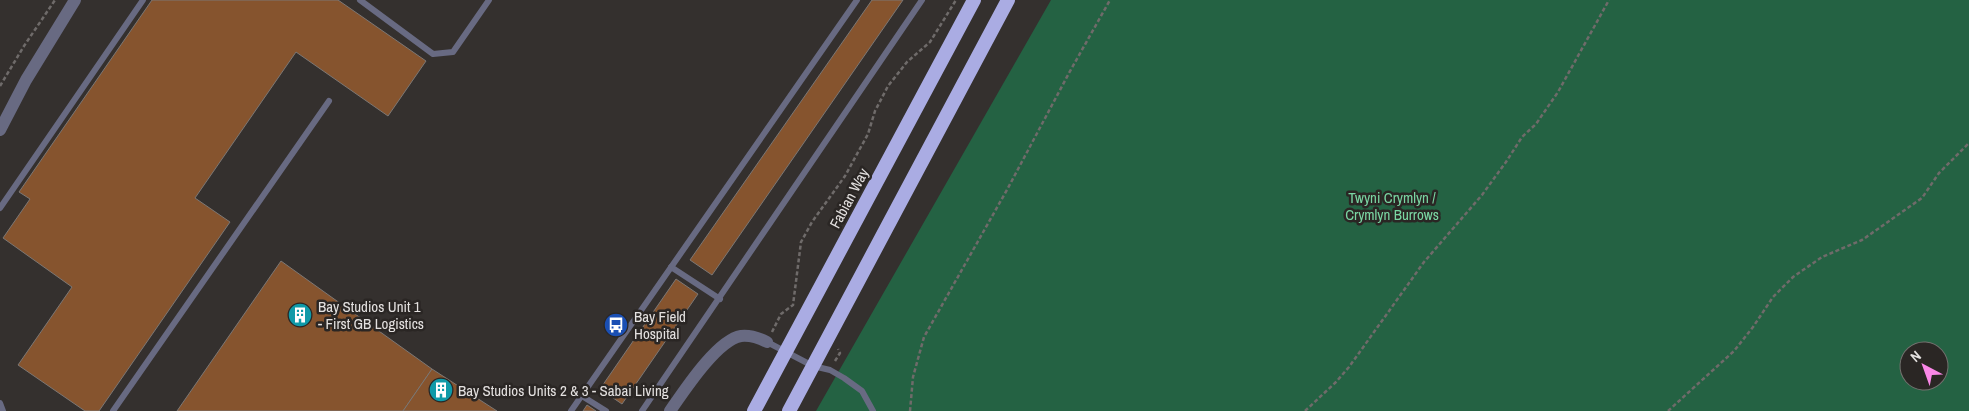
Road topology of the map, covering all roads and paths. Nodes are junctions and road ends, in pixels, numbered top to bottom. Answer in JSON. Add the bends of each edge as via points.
{"nodes":[{"id":1,"x":54,"y":0,"type":"edge"},
{"id":2,"x":75,"y":0,"type":"edge"},
{"id":3,"x":143,"y":0,"type":"edge"},
{"id":4,"x":360,"y":0,"type":"edge"},
{"id":5,"x":489,"y":0,"type":"edge"},
{"id":6,"x":857,"y":0,"type":"edge"},
{"id":7,"x":922,"y":0,"type":"edge"},
{"id":8,"x":956,"y":0,"type":"edge"},
{"id":9,"x":974,"y":0,"type":"edge"},
{"id":10,"x":1008,"y":0,"type":"edge"},
{"id":11,"x":1110,"y":0,"type":"edge"},
{"id":12,"x":1609,"y":0,"type":"edge"},
{"id":13,"x":0,"y":86,"type":"edge"},
{"id":14,"x":329,"y":101,"type":"dead end"},
{"id":15,"x":0,"y":130,"type":"edge"},
{"id":16,"x":1969,"y":143,"type":"edge"},
{"id":17,"x":0,"y":208,"type":"edge"},
{"id":18,"x":671,"y":267,"type":"junction"},
{"id":19,"x":720,"y":299,"type":"junction"},
{"id":20,"x":767,"y":342,"type":"junction"},
{"id":21,"x":785,"y":352,"type":"junction"},
{"id":22,"x":813,"y":366,"type":"junction"},
{"id":23,"x":582,"y":396,"type":"junction"},
{"id":24,"x":0,"y":403,"type":"edge"},
{"id":25,"x":3,"y":411,"type":"edge"},
{"id":26,"x":112,"y":411,"type":"edge"},
{"id":27,"x":572,"y":411,"type":"edge"},
{"id":28,"x":606,"y":411,"type":"edge"},
{"id":29,"x":642,"y":411,"type":"edge"},
{"id":30,"x":670,"y":411,"type":"edge"},
{"id":31,"x":754,"y":411,"type":"edge"},
{"id":32,"x":790,"y":411,"type":"edge"},
{"id":33,"x":873,"y":411,"type":"edge"},
{"id":34,"x":910,"y":411,"type":"edge"},
{"id":35,"x":1305,"y":411,"type":"edge"},
{"id":36,"x":1668,"y":411,"type":"edge"}],
"edges":[{"from":1,"to":13,"type":"path"},
{"from":2,"to":15,"type":"street"},
{"from":3,"to":17,"type":"lane"},
{"from":4,"to":5,"type":"lane","via":[[433,54],[453,52]]},
{"from":6,"to":18,"type":"lane"},
{"from":7,"to":19,"type":"lane"},
{"from":8,"to":20,"type":"path","via":[[930,42],[907,62],[888,86],[850,167],[812,222],[801,242],[793,305],[782,314]]},
{"from":9,"to":21,"type":"highway","name":"Fabian Way"},
{"from":10,"to":22,"type":"highway"},
{"from":11,"to":34,"type":"path","via":[[924,337],[913,377]]},
{"from":12,"to":35,"type":"path","via":[[1558,92],[1536,124],[1522,137],[1482,194],[1424,262],[1349,367]]},
{"from":14,"to":26,"type":"lane"},
{"from":16,"to":36,"type":"path","via":[[1940,172],[1922,198],[1862,240],[1822,257],[1793,278],[1773,296],[1734,351]]},
{"from":18,"to":19,"type":"lane"},
{"from":18,"to":23,"type":"lane"},
{"from":19,"to":29,"type":"lane"},
{"from":20,"to":21,"type":"lane"},
{"from":20,"to":30,"type":"street","via":[[739,336],[726,344],[709,359]]},
{"from":21,"to":22,"type":"lane"},
{"from":21,"to":31,"type":"highway","name":"Fabian Way"},
{"from":22,"to":32,"type":"highway"},
{"from":22,"to":33,"type":"lane","via":[[830,370],[862,391]]},
{"from":23,"to":27,"type":"lane"},
{"from":23,"to":28,"type":"lane"},
{"from":24,"to":25,"type":"lane"}]}
